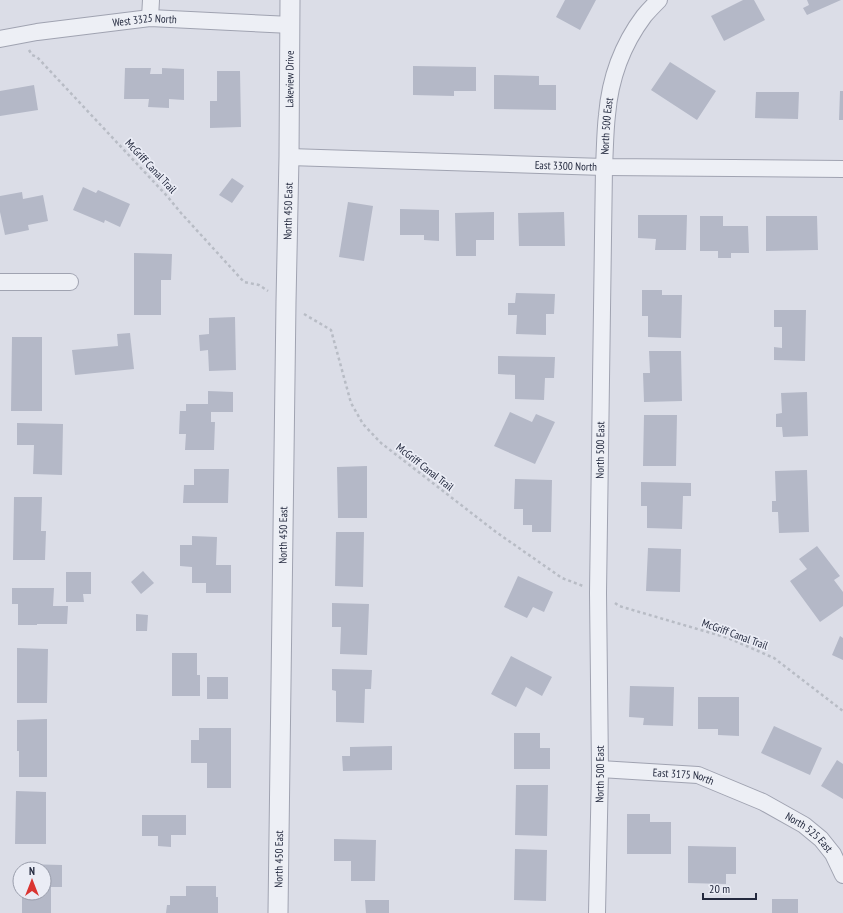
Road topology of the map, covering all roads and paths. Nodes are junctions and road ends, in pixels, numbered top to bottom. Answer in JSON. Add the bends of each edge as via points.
{"nodes":[{"id":1,"x":151,"y":0,"type":"edge"},
{"id":2,"x":290,"y":0,"type":"edge"},
{"id":3,"x":659,"y":0,"type":"edge"},
{"id":4,"x":150,"y":18,"type":"junction"},
{"id":5,"x":291,"y":25,"type":"junction"},
{"id":6,"x":0,"y":39,"type":"edge"},
{"id":7,"x":28,"y":49,"type":"dead end"},
{"id":8,"x":289,"y":157,"type":"junction"},
{"id":9,"x":604,"y":167,"type":"junction"},
{"id":10,"x":843,"y":169,"type":"edge"},
{"id":11,"x":0,"y":282,"type":"edge"},
{"id":12,"x":70,"y":282,"type":"dead end"},
{"id":13,"x":264,"y":288,"type":"dead end"},
{"id":14,"x":308,"y":317,"type":"dead end"},
{"id":15,"x":586,"y":588,"type":"dead end"},
{"id":16,"x":609,"y":599,"type":"dead end"},
{"id":17,"x":843,"y":711,"type":"edge"},
{"id":18,"x":600,"y":769,"type":"junction"},
{"id":19,"x":763,"y":802,"type":"joint"},
{"id":20,"x":843,"y":875,"type":"edge"},
{"id":21,"x":278,"y":913,"type":"edge"},
{"id":22,"x":597,"y":913,"type":"edge"}],
"edges":[{"from":1,"to":4,"type":"street"},
{"from":2,"to":5,"type":"street","name":"Lakeview Drive"},
{"from":3,"to":9,"type":"street","name":"North 500 East","via":[[631,37],[612,82]]},
{"from":4,"to":5,"type":"street","name":"West 3325 North"},
{"from":4,"to":6,"type":"street","name":"West 3325 North"},
{"from":5,"to":8,"type":"street","name":"Lakeview Drive"},
{"from":7,"to":13,"type":"path","name":"McGriff Canal Trail","via":[[244,282]]},
{"from":8,"to":9,"type":"street","name":"East 3300 North"},
{"from":8,"to":21,"type":"street","name":"North 450 East"},
{"from":9,"to":10,"type":"street","name":"East 3300 North"},
{"from":9,"to":18,"type":"street","name":"North 500 East","via":[[598,593]]},
{"from":11,"to":12,"type":"street"},
{"from":14,"to":15,"type":"path","name":"McGriff Canal Trail","via":[[331,330],[351,403],[363,424],[381,443],[496,532],[562,578]]},
{"from":16,"to":17,"type":"path","name":"McGriff Canal Trail","via":[[619,606],[728,638],[774,658]]},
{"from":18,"to":19,"type":"street","name":"East 3175 North","via":[[698,775]]},
{"from":18,"to":22,"type":"street","name":"North 500 East"},
{"from":19,"to":20,"type":"street","name":"North 525 East","via":[[804,825],[821,839],[833,854]]}]}
